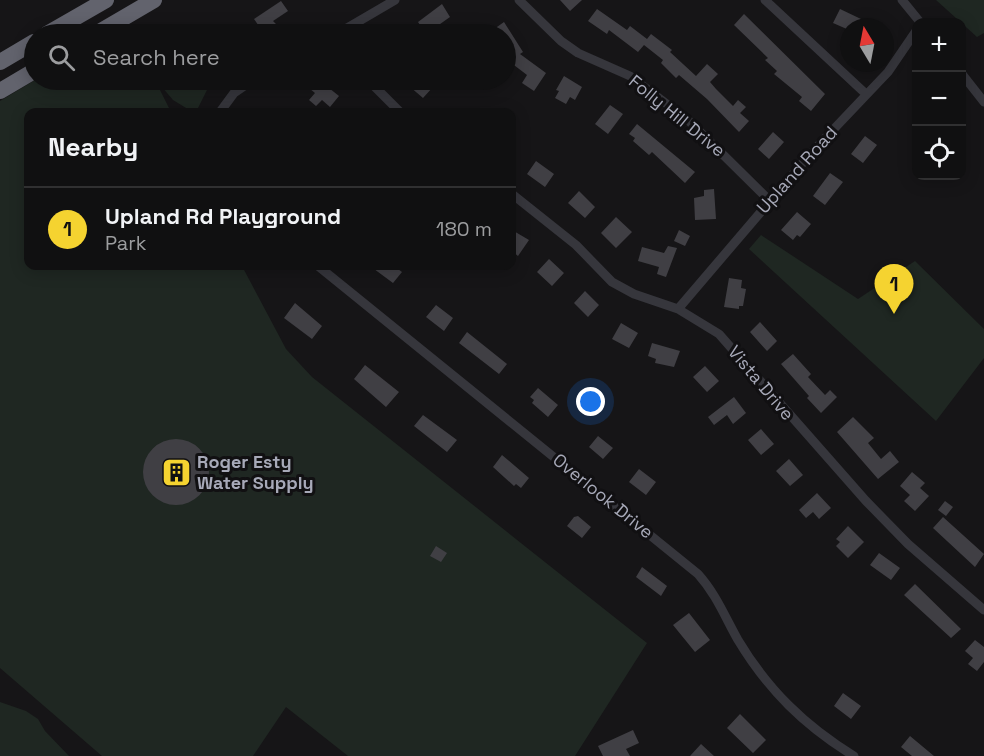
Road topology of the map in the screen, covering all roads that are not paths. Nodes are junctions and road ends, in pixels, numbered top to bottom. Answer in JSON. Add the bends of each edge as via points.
{"nodes":[{"id":1,"x":105,"y":0,"type":"edge"},
{"id":2,"x":154,"y":0,"type":"edge"},
{"id":3,"x":394,"y":0,"type":"edge"},
{"id":4,"x":519,"y":0,"type":"edge"},
{"id":5,"x":765,"y":0,"type":"edge"},
{"id":6,"x":902,"y":0,"type":"edge"},
{"id":7,"x":917,"y":18,"type":"edge"},
{"id":8,"x":64,"y":24,"type":"edge"},
{"id":9,"x":113,"y":24,"type":"edge"},
{"id":10,"x":355,"y":24,"type":"edge"},
{"id":11,"x":912,"y":37,"type":"edge"},
{"id":12,"x":24,"y":48,"type":"edge"},
{"id":13,"x":0,"y":62,"type":"edge"},
{"id":14,"x":24,"y":77,"type":"edge"},
{"id":15,"x":966,"y":79,"type":"edge"},
{"id":16,"x":238,"y":90,"type":"edge"},
{"id":17,"x":378,"y":90,"type":"edge"},
{"id":18,"x":0,"y":91,"type":"edge"},
{"id":19,"x":866,"y":94,"type":"junction"},
{"id":20,"x":984,"y":102,"type":"edge"},
{"id":21,"x":223,"y":108,"type":"edge"},
{"id":22,"x":396,"y":108,"type":"edge"},
{"id":23,"x":516,"y":197,"type":"edge"},
{"id":24,"x":770,"y":201,"type":"junction"},
{"id":25,"x":323,"y":270,"type":"edge"},
{"id":26,"x":678,"y":309,"type":"junction"},
{"id":27,"x":984,"y":610,"type":"edge"},
{"id":28,"x":854,"y":756,"type":"edge"}],
"edges":[{"from":1,"to":8,"type":"highway"},
{"from":2,"to":9,"type":"highway"},
{"from":3,"to":10,"type":"street"},
{"from":4,"to":24,"type":"street","name":"Folly Hill Drive","via":[[561,41],[578,53],[630,76],[689,121]]},
{"from":5,"to":19,"type":"street"},
{"from":6,"to":7,"type":"street"},
{"from":11,"to":19,"type":"street","name":"Upland Road","via":[[888,72]]},
{"from":12,"to":13,"type":"highway"},
{"from":14,"to":18,"type":"highway"},
{"from":15,"to":20,"type":"street"},
{"from":16,"to":21,"type":"street"},
{"from":17,"to":22,"type":"street"},
{"from":19,"to":24,"type":"street","name":"Upland Road"},
{"from":23,"to":26,"type":"street","name":"Vista Drive","via":[[576,245],[612,282]]},
{"from":24,"to":26,"type":"street","name":"Upland Road"},
{"from":25,"to":28,"type":"street","name":"Overlook Drive","via":[[698,574],[712,590],[749,657],[774,691],[808,725]]},
{"from":26,"to":27,"type":"street","name":"Vista Drive","via":[[719,334],[866,501],[908,544]]}]}
